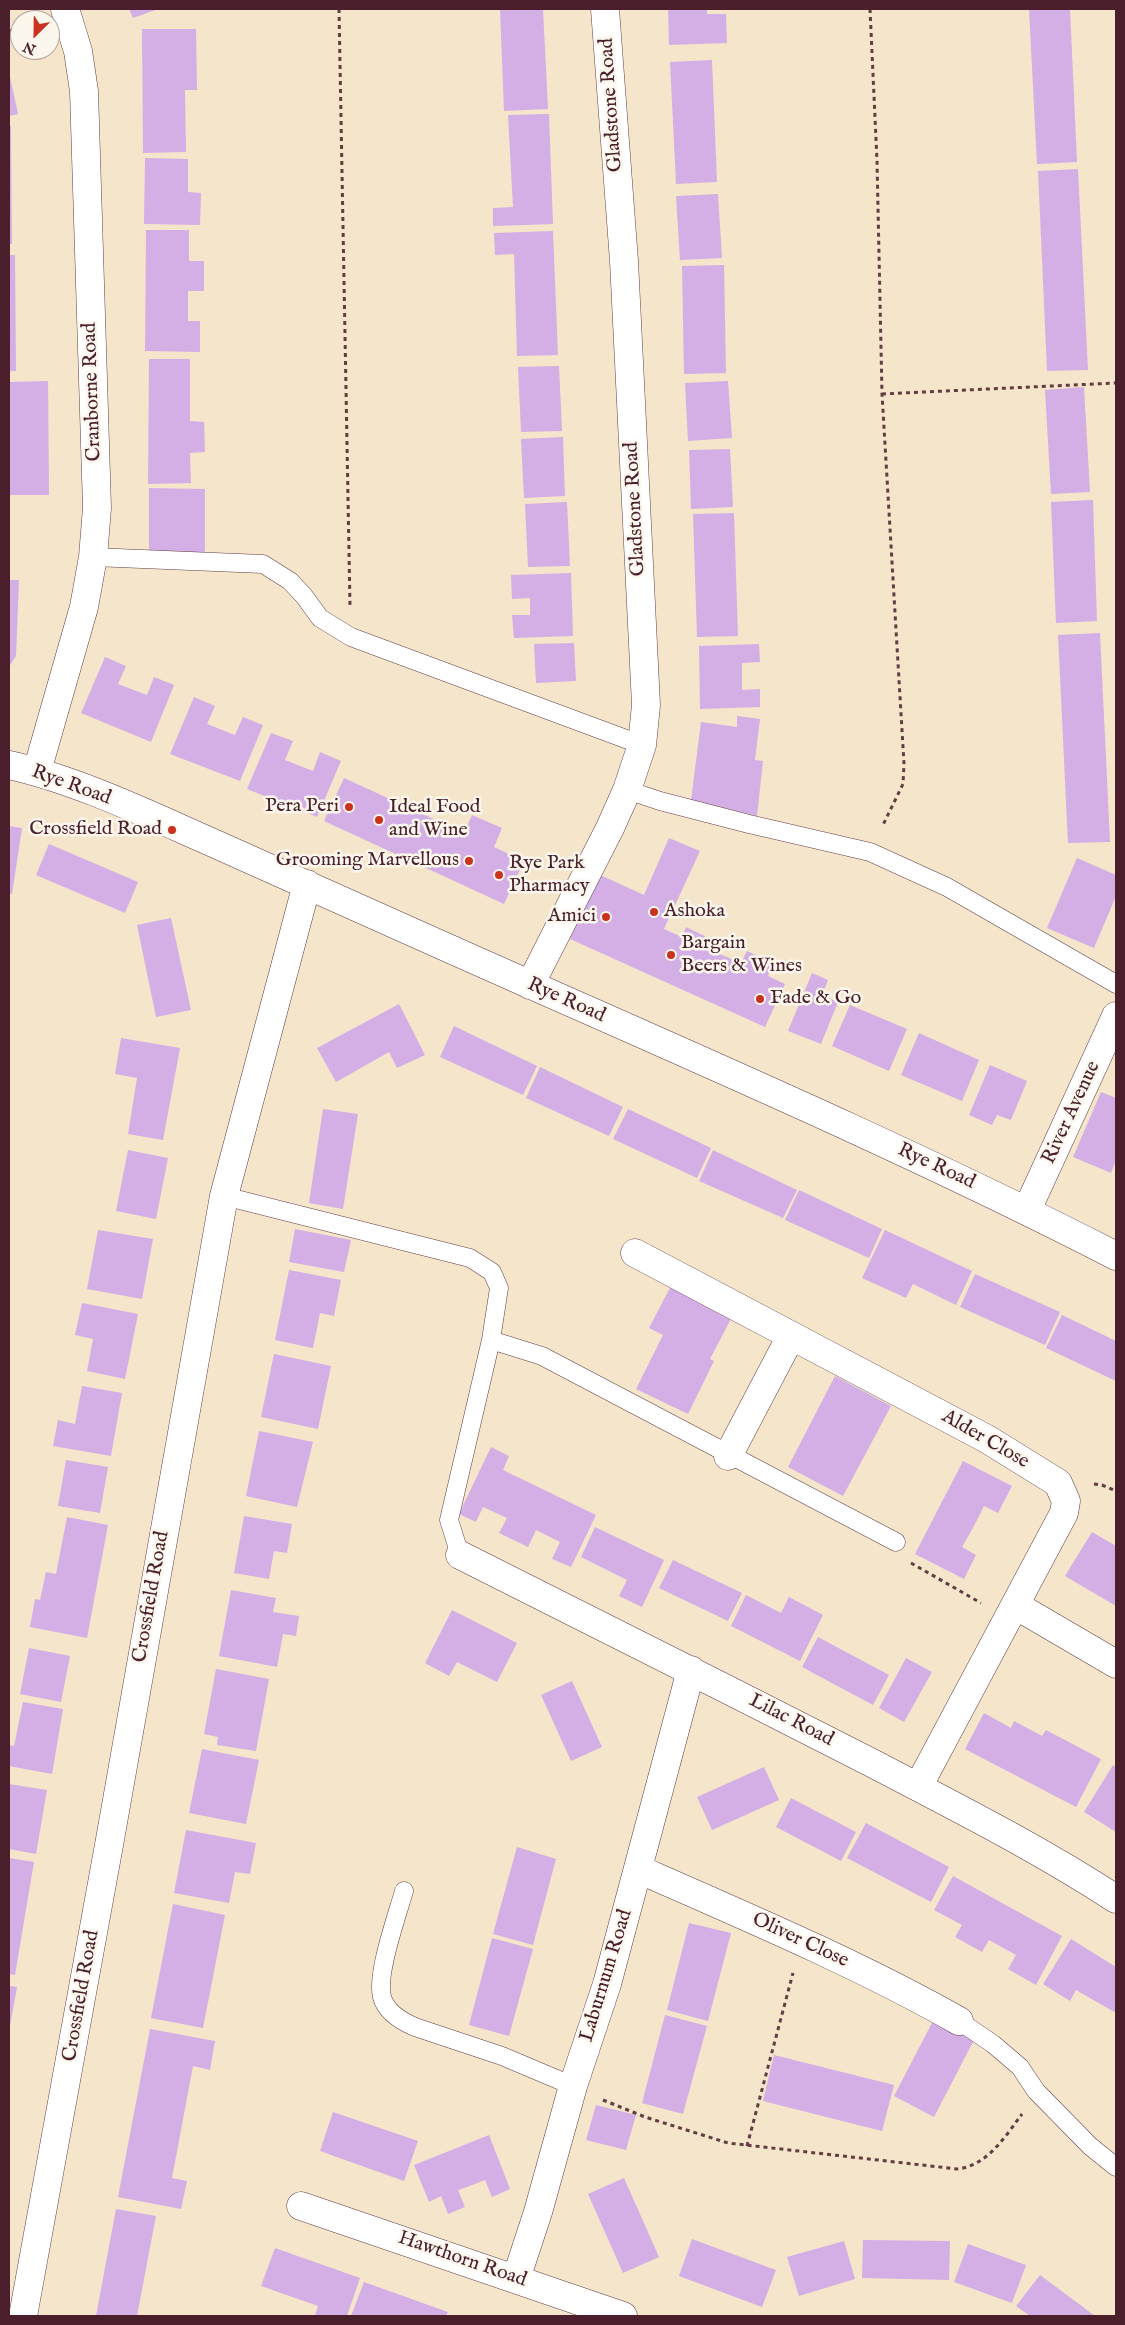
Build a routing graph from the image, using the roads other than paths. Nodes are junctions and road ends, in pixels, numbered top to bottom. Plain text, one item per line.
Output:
1 (65, 9) edge
2 (605, 9) edge
3 (94, 557) junction
4 (642, 744) junction
5 (9, 765) edge
6 (37, 771) junction
7 (627, 790) junction
8 (307, 884) junction
9 (1116, 984) edge
10 (530, 985) junction
11 (1116, 1016) edge
12 (224, 1196) junction
13 (1027, 1210) junction
14 (634, 1253) dead end
15 (1116, 1256) edge
16 (791, 1336) junction
17 (491, 1340) junction
18 (728, 1456) junction
19 (896, 1542) road end
20 (460, 1555) joint
21 (1012, 1612) junction
22 (1116, 1664) edge
23 (691, 1670) junction
24 (918, 1787) junction
25 (638, 1868) junction
26 (404, 1891) dead end
27 (1116, 1899) edge
28 (959, 2022) joint
29 (573, 2086) junction
30 (1116, 2167) edge
31 (301, 2206) dead end
32 (516, 2279) junction
33 (23, 2316) edge
34 (622, 2316) edge

1 - 3 street, Cranborne Road
2 - 4 street, Gladstone Road
3 - 4 lane
3 - 6 street, Cranborne Road
4 - 7 street, Gladstone Road
5 - 6 street, Rye Road
6 - 8 street, Rye Road
7 - 9 lane
7 - 10 street, Gladstone Road
8 - 10 street, Rye Road
8 - 12 street, Crossfield Road
10 - 13 street, Rye Road
11 - 13 street, River Avenue
12 - 17 lane
12 - 33 street, Crossfield Road
13 - 15 street, Rye Road
14 - 16 street, Alder Close
16 - 18 street
16 - 21 street, Alder Close
17 - 18 lane
17 - 20 lane
18 - 19 lane
20 - 23 street, Lilac Road
21 - 22 street
21 - 24 street, Alder Close
23 - 24 street, Lilac Road
23 - 25 street, Laburnum Road
24 - 27 street, Lilac Road
25 - 28 street, Oliver Close
25 - 29 street, Laburnum Road
26 - 29 lane
28 - 30 lane
29 - 32 street, Laburnum Road
31 - 32 street, Hawthorn Road
32 - 34 street, Hawthorn Road

